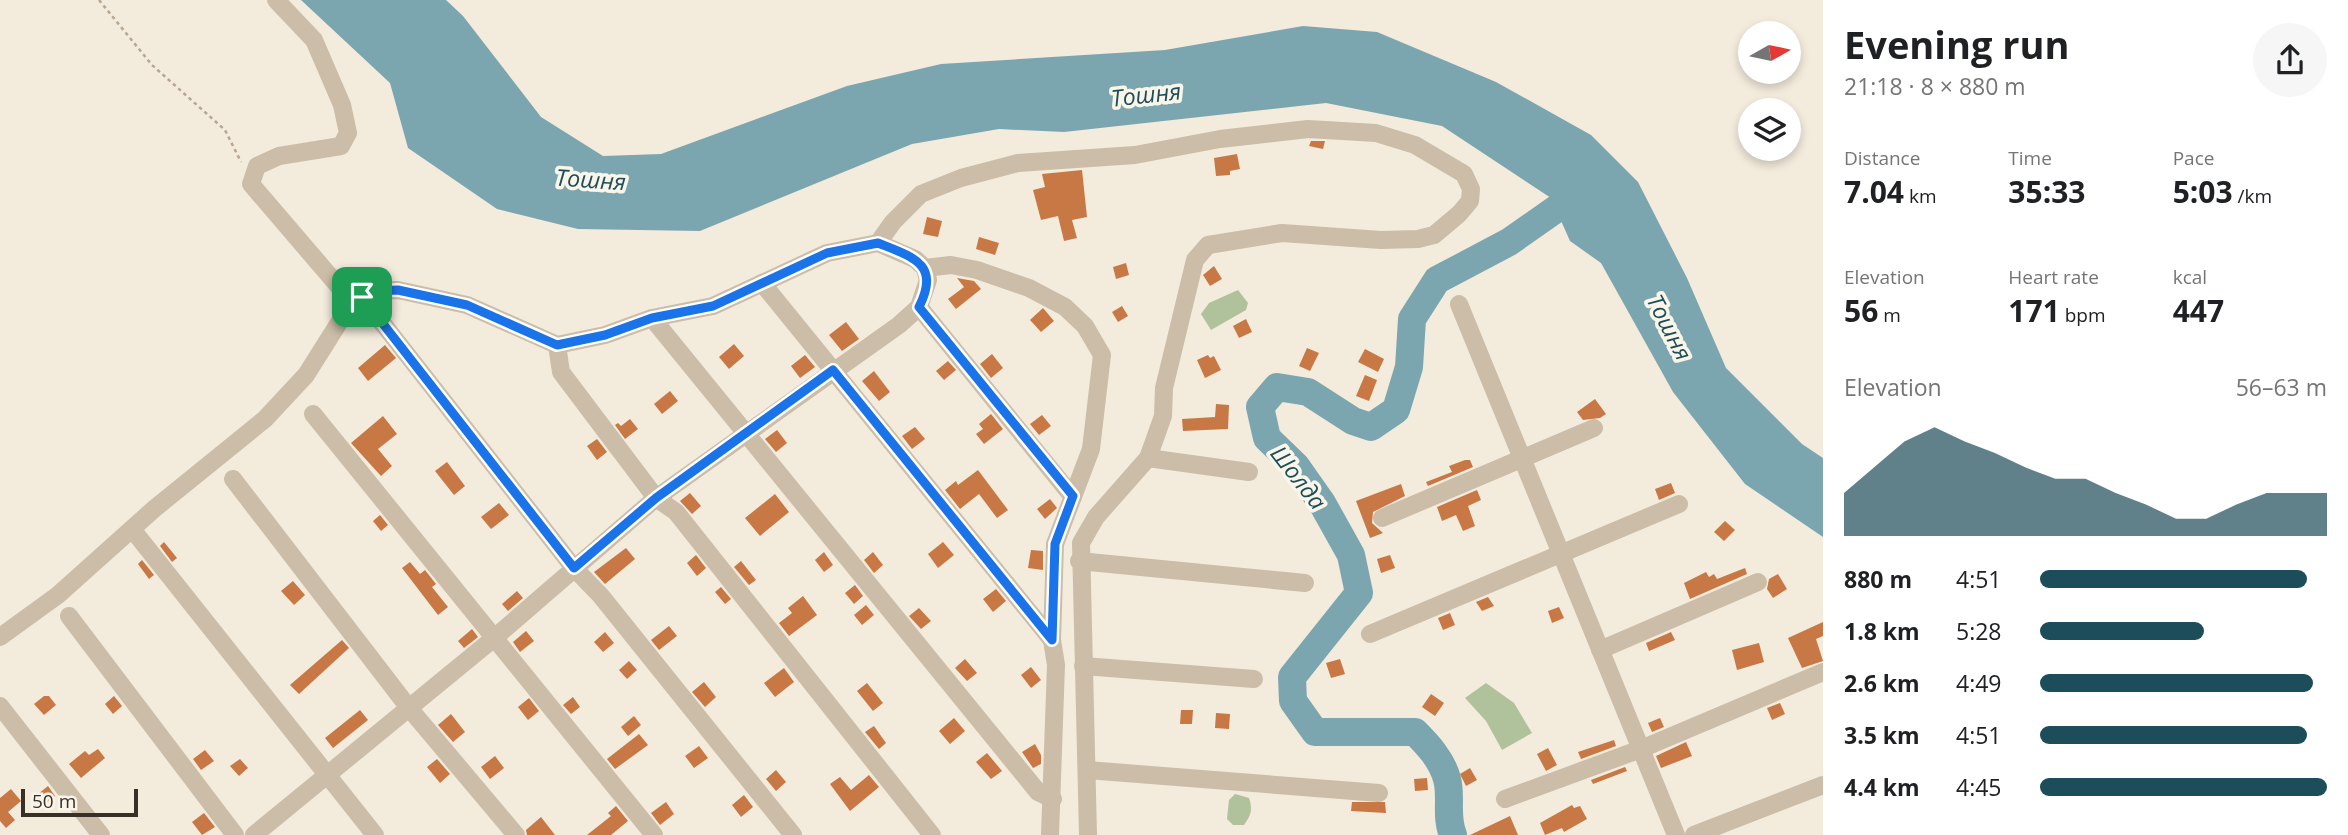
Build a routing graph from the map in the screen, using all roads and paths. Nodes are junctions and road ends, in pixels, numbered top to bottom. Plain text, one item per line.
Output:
1 (99, 0) edge
2 (276, 0) edge
3 (251, 184) junction
4 (878, 243) junction
5 (925, 268) junction
6 (762, 283) junction
7 (357, 300) junction
8 (1459, 304) dead end
9 (919, 307) junction
10 (652, 318) junction
11 (557, 345) junction
12 (833, 370) junction
13 (313, 414) dead end
14 (1594, 428) dead end
15 (745, 433) junction
16 (1148, 458) junction
17 (1522, 460) junction
18 (1250, 472) dead end
19 (233, 479) dead end
20 (1073, 496) junction
21 (656, 498) junction
22 (1679, 504) dead end
23 (1382, 518) dead end
24 (132, 529) junction
25 (1562, 556) junction
26 (1079, 561) junction
27 (574, 568) junction
28 (1758, 582) dead end
29 (1305, 583) dead end
30 (69, 616) dead end
31 (1370, 634) dead end
32 (0, 637) edge
33 (493, 639) junction
34 (1052, 640) junction
35 (1600, 650) junction
36 (1083, 666) junction
37 (1823, 672) edge
38 (1254, 679) dead end
39 (0, 706) edge
40 (409, 708) junction
41 (1641, 749) junction
42 (1087, 770) junction
43 (327, 775) junction
44 (1823, 785) edge
45 (1379, 793) dead end
46 (1053, 799) junction
47 (1505, 799) dead end
48 (102, 835) edge
49 (236, 835) edge
50 (254, 835) edge
51 (376, 835) edge
52 (516, 835) edge
53 (654, 835) edge
54 (793, 835) edge
55 (932, 835) edge
56 (1050, 835) edge
57 (1088, 835) edge
58 (1676, 835) edge
59 (1694, 835) edge

1 - 3 path
2 - 3 street
3 - 7 street
4 - 5 street
4 - 6 street
4 - 16 street
5 - 9 street
5 - 20 street
6 - 10 street
6 - 12 street
7 - 11 street
7 - 24 street
7 - 27 street
8 - 17 street
9 - 12 street
9 - 20 street
10 - 11 street
10 - 15 street
11 - 21 street
12 - 15 street
12 - 34 street
13 - 33 street
14 - 17 street
15 - 21 street
15 - 46 street
16 - 18 street
16 - 26 street
17 - 23 street
17 - 25 street
19 - 40 street
20 - 34 street
21 - 27 street
21 - 55 street
22 - 25 street
24 - 32 street
24 - 43 street
25 - 31 street
25 - 35 street
26 - 29 street
26 - 36 street
27 - 33 street
27 - 54 street
28 - 35 street
30 - 49 street
33 - 40 street
33 - 53 street
34 - 46 street
35 - 41 street
36 - 38 street
36 - 42 street
37 - 41 street
39 - 48 street
40 - 43 street
40 - 52 street
41 - 47 street
41 - 58 street
42 - 45 street
42 - 57 street
43 - 50 street
43 - 51 street
44 - 59 street
46 - 56 street

